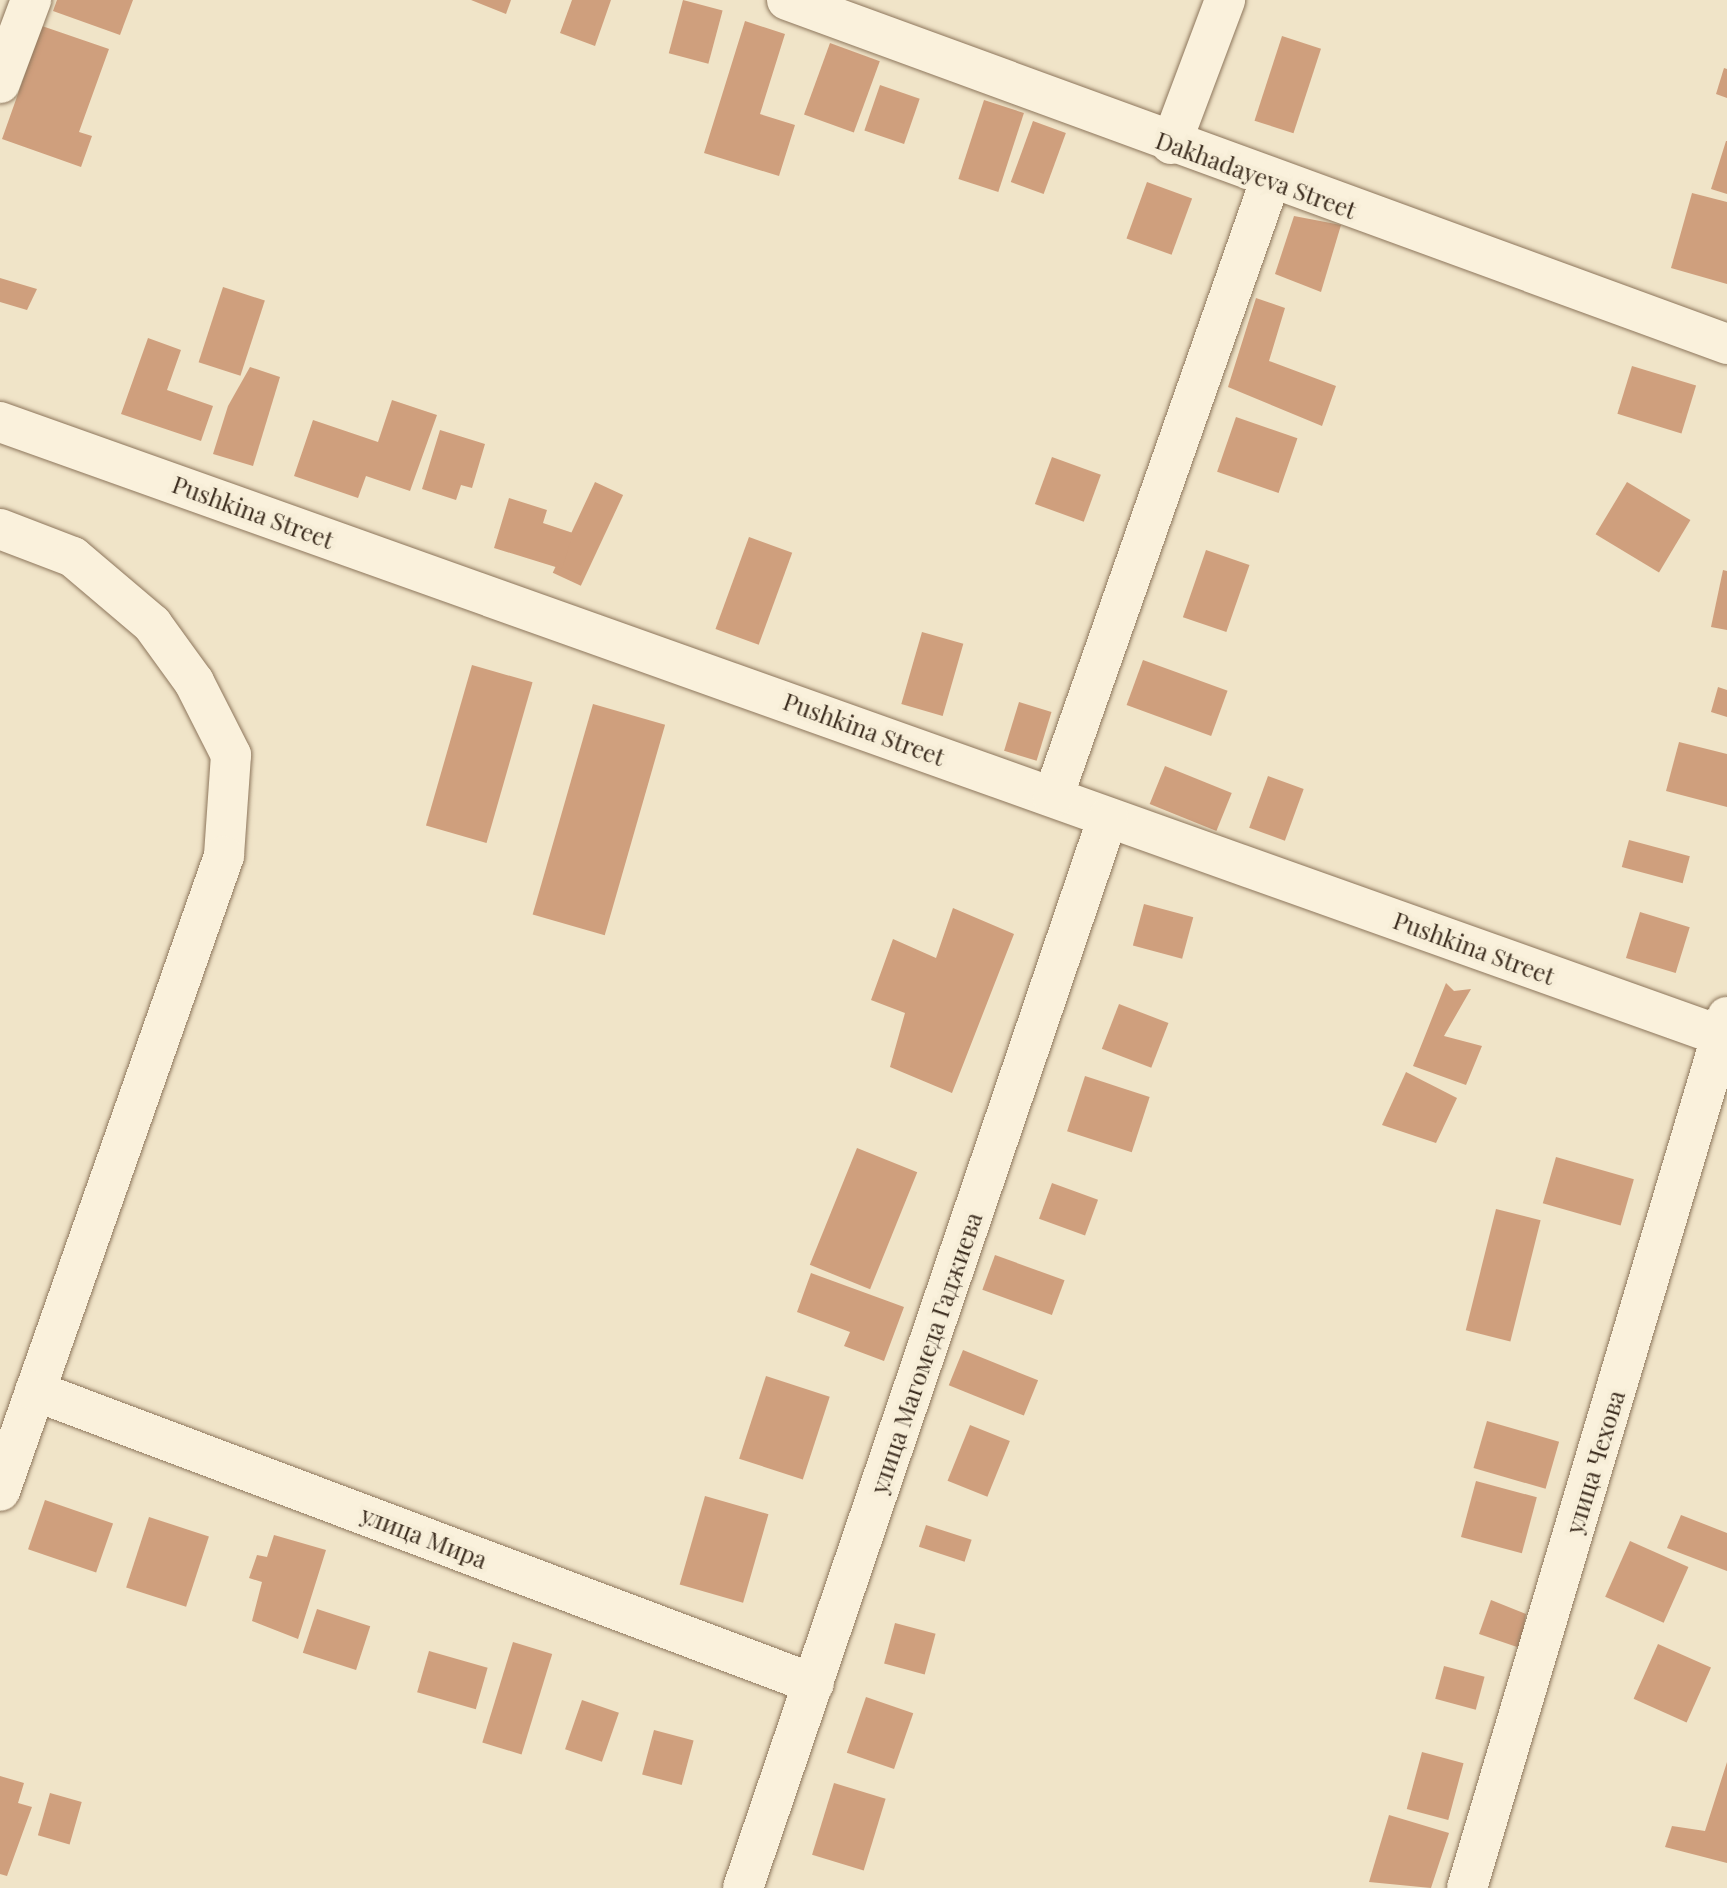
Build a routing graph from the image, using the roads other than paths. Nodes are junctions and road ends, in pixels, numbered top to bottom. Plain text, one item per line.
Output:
1 (31, 0) edge
2 (1225, 0) edge
3 (810, 4) edge
4 (0, 83) edge
5 (1171, 144) junction
6 (1270, 181) junction
7 (1727, 344) edge
8 (0, 422) edge
9 (0, 529) edge
10 (1053, 797) junction
11 (1108, 817) junction
12 (1725, 1031) edge
13 (35, 1391) junction
14 (0, 1491) edge
15 (814, 1684) junction
16 (743, 1888) edge
17 (1467, 1888) edge

1 - 4 street
2 - 5 street
3 - 5 street, Dakhadayeva Street
5 - 6 street, Dakhadayeva Street
6 - 7 street, Dakhadayeva Street
6 - 10 street
8 - 10 street, Pushkina Street
9 - 13 street
10 - 11 street, Pushkina Street
11 - 12 street, Pushkina Street
11 - 15 street, улица Магомеда Гаджиева
12 - 17 street, улица Чехова
13 - 14 street
13 - 15 street, улица Мира
15 - 16 street, улица Магомеда Гаджиева

